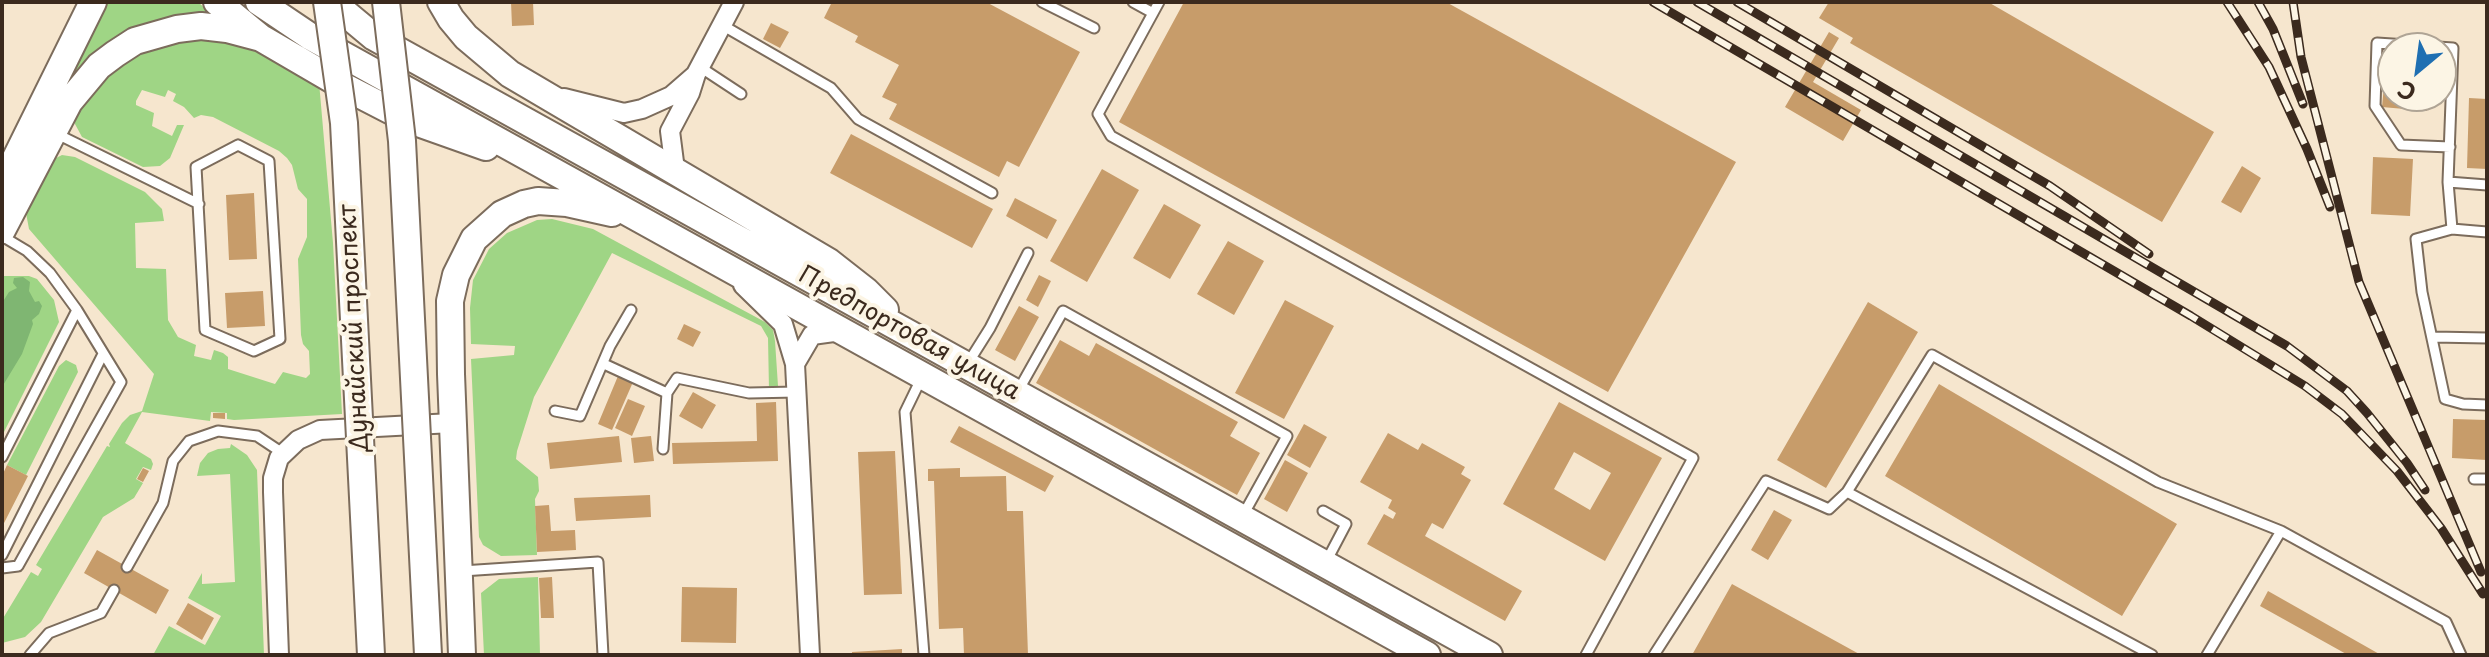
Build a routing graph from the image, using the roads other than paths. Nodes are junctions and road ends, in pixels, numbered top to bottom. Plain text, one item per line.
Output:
1 (217, 2) edge
2 (259, 2) edge
3 (386, 2) edge
4 (441, 2) edge
5 (734, 2) edge
6 (1042, 2) edge
7 (1133, 2) edge
8 (1159, 2) edge
9 (331, 3) edge
10 (90, 11) edge
11 (1153, 13) junction
12 (722, 25) junction
13 (1094, 28) dead end
14 (261, 38) junction
15 (698, 70) junction
16 (532, 87) junction
17 (741, 94) dead end
18 (54, 132) junction
19 (2450, 147) junction
20 (537, 162) junction
21 (675, 170) junction
22 (2448, 182) junction
23 (2487, 185) edge
24 (7, 193) edge
25 (992, 193) dead end
26 (199, 204) junction
27 (642, 220) junction
28 (2452, 229) junction
29 (2487, 232) edge
30 (2, 233) edge
31 (1028, 253) dead end
32 (717, 262) junction
33 (77, 310) junction
34 (631, 310) dead end
35 (841, 331) junction
36 (907, 333) junction
37 (2433, 337) junction
38 (2487, 338) edge
39 (103, 354) junction
40 (604, 364) junction
41 (795, 364) junction
42 (966, 366) junction
43 (923, 376) junction
44 (796, 392) junction
45 (667, 393) junction
46 (1016, 394) junction
47 (2487, 405) edge
48 (555, 411) dead end
49 (452, 423) junction
50 (663, 449) dead end
51 (284, 454) junction
52 (2, 457) edge
53 (2474, 479) dead end
54 (2487, 479) edge
55 (1847, 492) junction
56 (1323, 511) dead end
57 (1242, 519) junction
58 (2281, 531) junction
59 (2, 555) edge
60 (1324, 564) junction
61 (127, 567) dead end
62 (2, 568) edge
63 (459, 571) junction
64 (114, 590) dead end
65 (30, 655) edge
66 (279, 655) edge
67 (371, 655) edge
68 (428, 655) edge
69 (462, 655) edge
70 (603, 655) edge
71 (810, 655) edge
72 (924, 655) edge
73 (1427, 655) edge
74 (1489, 655) edge
75 (1586, 655) edge
76 (1654, 655) edge
77 (2152, 655) edge
78 (2207, 655) edge
79 (2461, 655) edge

1 - 14 main road
2 - 20 main road, Предпортовая улица
3 - 68 main road, bridge
4 - 16 main road
5 - 12 street
6 - 13 lane
7 - 11 lane
8 - 11 lane
9 - 36 main road, Предпортовая улица
9 - 67 main road, Дунайский проспект, bridge
10 - 24 main road
11 - 75 lane
12 - 15 street
12 - 25 lane
14 - 18 main road
14 - 20 main road
15 - 16 street
15 - 17 lane
15 - 21 street
16 - 21 main road
18 - 24 main road
18 - 26 lane
19 - 19 lane
19 - 22 lane
20 - 27 main road, Предпортовая улица
21 - 36 main road
22 - 23 lane
22 - 28 lane
24 - 30 main road
26 - 26 lane
27 - 32 main road, Предпортовая улица
27 - 49 main road
28 - 29 lane
28 - 37 lane
30 - 33 lane
31 - 42 lane
32 - 35 main road, Предпортовая улица
32 - 41 street
33 - 39 lane
33 - 52 lane
34 - 40 lane
35 - 41 street
35 - 43 main road, Предпортовая улица
36 - 42 main road, Предпортовая улица
37 - 38 lane
37 - 47 lane
39 - 59 lane
39 - 62 lane
40 - 45 lane
40 - 48 lane
41 - 44 street
42 - 46 main road, Предпортовая улица
43 - 72 lane
43 - 73 main road, Предпортовая улица
44 - 45 lane
44 - 71 street
45 - 50 lane
46 - 57 main road, Предпортовая улица
46 - 57 lane
49 - 51 street
49 - 63 main road
51 - 61 lane
51 - 66 street
53 - 54 lane
55 - 58 lane
55 - 76 lane
55 - 77 lane
56 - 60 lane
57 - 60 main road, Предпортовая улица
58 - 78 lane
58 - 79 lane
60 - 74 main road, Предпортовая улица
63 - 69 main road
63 - 70 lane
64 - 65 lane

